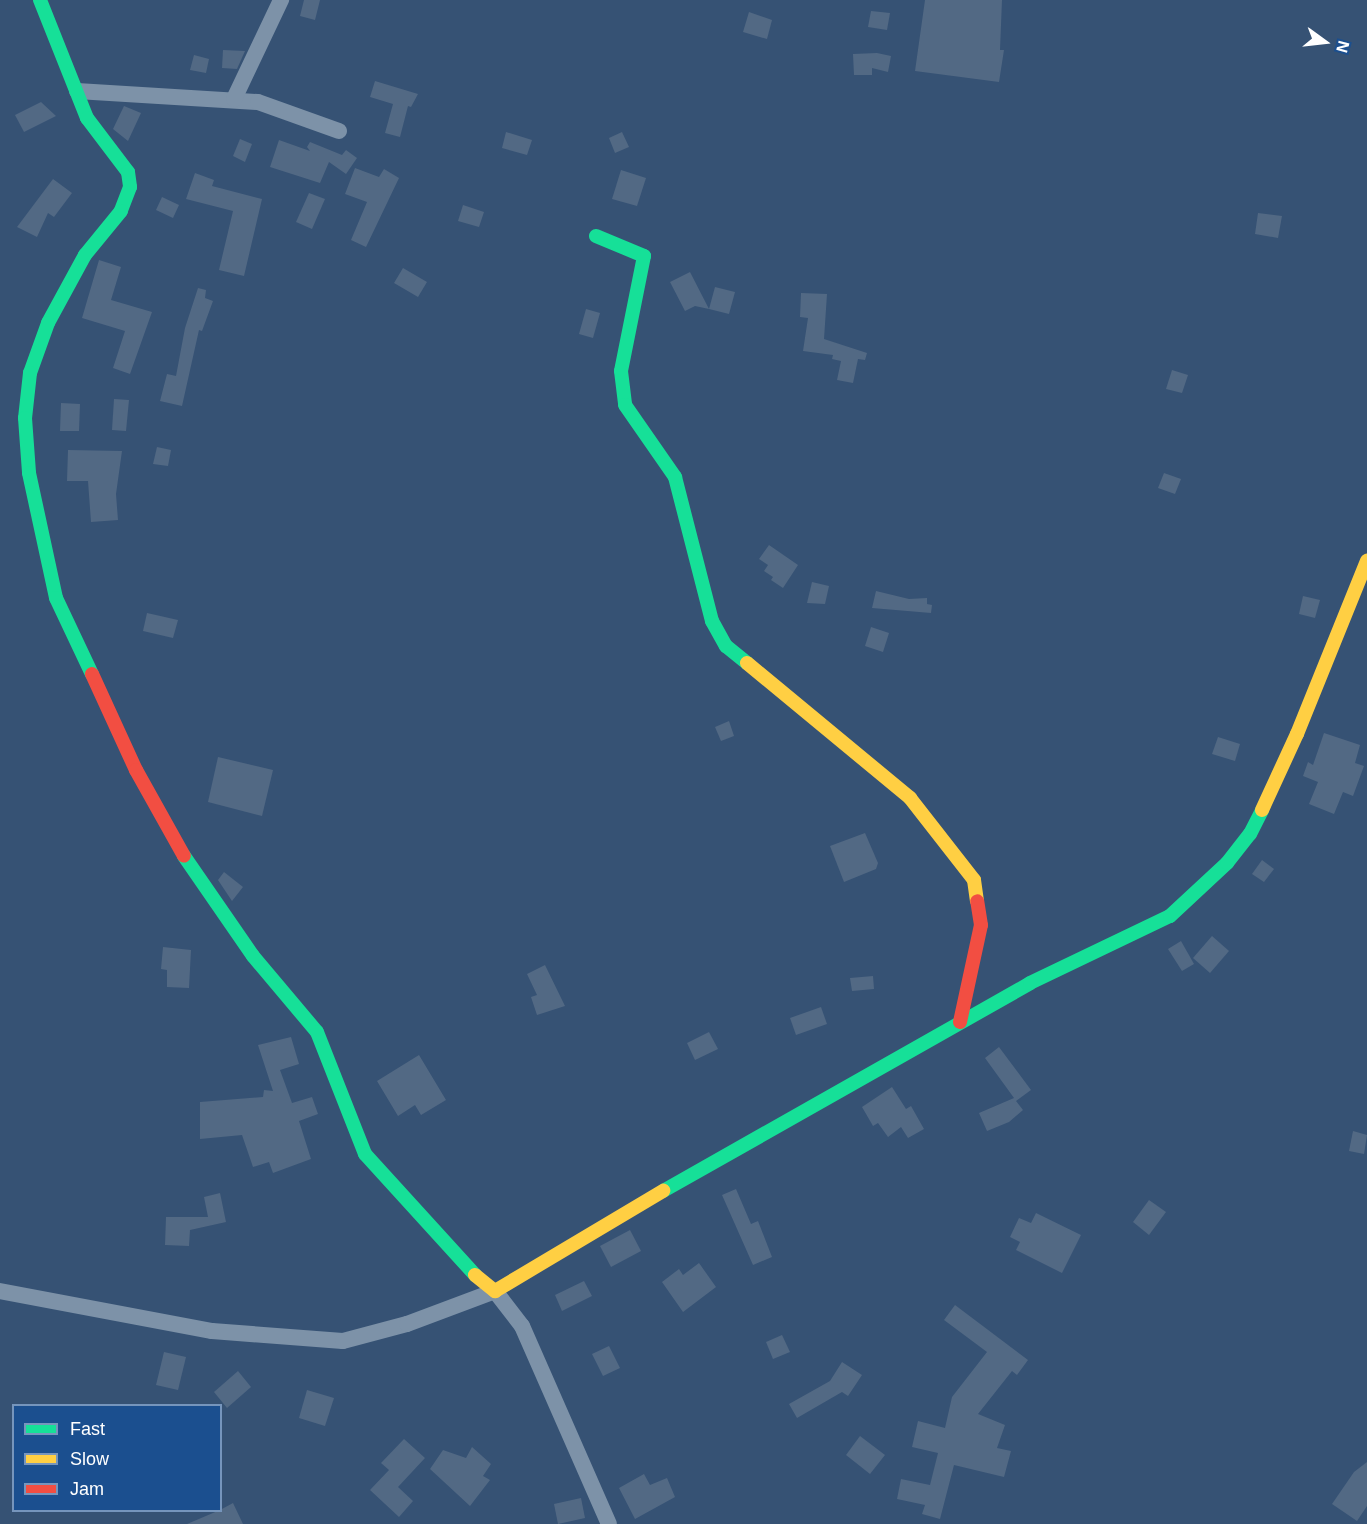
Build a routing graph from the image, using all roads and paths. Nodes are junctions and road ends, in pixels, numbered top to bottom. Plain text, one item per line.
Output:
1 (40, 0) edge
2 (281, 0) edge
3 (76, 91) junction
4 (234, 99) junction
5 (339, 131) dead end
6 (596, 236) dead end
7 (1367, 561) edge
8 (960, 1022) junction
9 (0, 1291) edge
10 (495, 1291) junction
11 (609, 1524) edge

1 - 3 street
2 - 4 street
3 - 4 street
3 - 10 street
4 - 5 street
6 - 8 street
7 - 8 street
8 - 10 street
9 - 10 street
10 - 11 street

